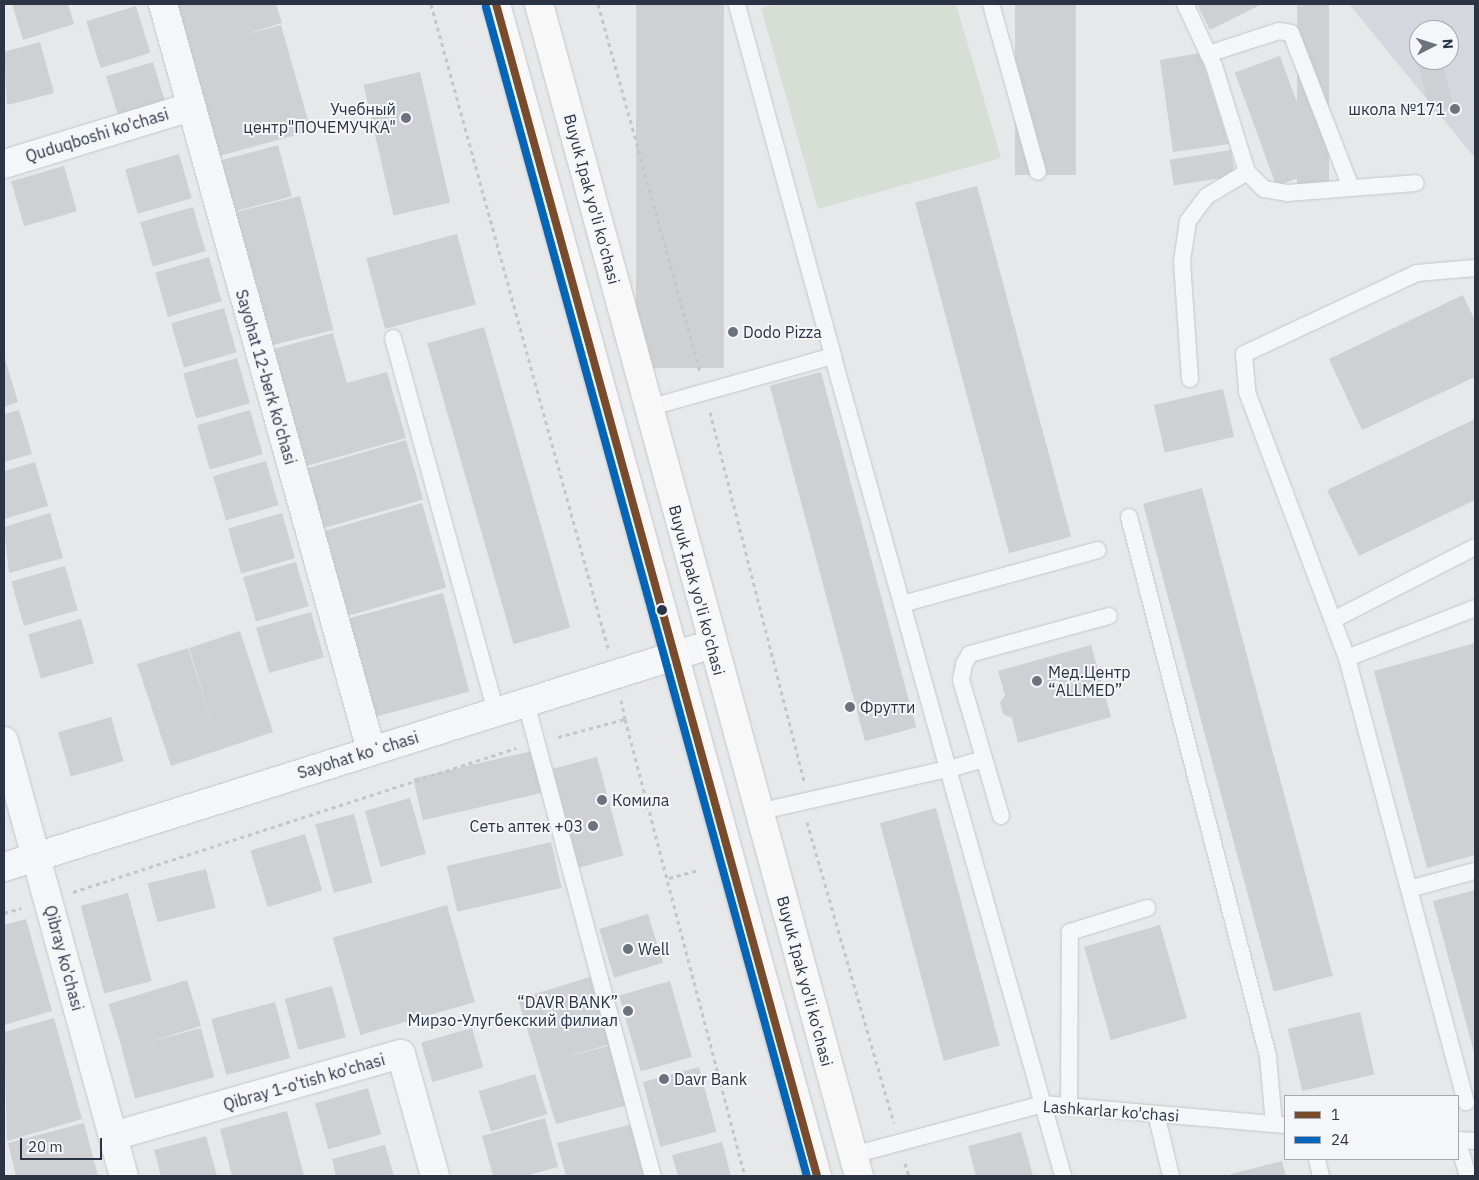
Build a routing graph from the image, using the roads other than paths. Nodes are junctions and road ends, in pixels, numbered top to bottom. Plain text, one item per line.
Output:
1 (163, 4) edge
2 (496, 4) edge
3 (539, 4) edge
4 (737, 4) edge
5 (992, 4) edge
6 (1185, 4) edge
7 (1208, 54) junction
8 (190, 107) junction
9 (4, 164) edge
10 (1038, 172) dead end
11 (1248, 172) junction
12 (1416, 183) dead end
13 (1351, 188) junction
14 (1475, 268) edge
15 (393, 338) dead end
16 (833, 356) junction
17 (1190, 379) dead end
18 (648, 408) junction
19 (1129, 518) dead end
20 (1475, 547) edge
21 (1098, 550) dead end
22 (902, 604) junction
23 (1475, 608) edge
24 (1109, 616) dead end
25 (1334, 619) junction
26 (712, 644) junction
27 (673, 656) junction
28 (1347, 658) junction
29 (526, 702) junction
30 (496, 711) junction
31 (4, 741) edge
32 (371, 750) junction
33 (984, 759) junction
34 (948, 769) junction
35 (758, 812) junction
36 (1001, 816) dead end
37 (36, 857) junction
38 (4, 867) edge
39 (1475, 871) edge
40 (1409, 889) junction
41 (1147, 908) dead end
42 (1466, 1102) dead end
43 (1044, 1104) junction
44 (1070, 1106) junction
45 (1156, 1114) junction
46 (1280, 1125) edge
47 (113, 1136) junction
48 (1459, 1141) edge
49 (1475, 1141) edge
50 (1459, 1144) edge
51 (1317, 1160) edge
52 (856, 1166) edge
53 (124, 1176) edge
54 (435, 1176) edge
55 (653, 1176) edge
56 (817, 1176) edge
57 (1063, 1176) edge
58 (1171, 1176) edge
59 (1321, 1176) edge
60 (1468, 1176) edge

1 - 8 street, Sayohat 12-berk ko'chasi
2 - 27 main road
3 - 18 main road, Buyuk Ipak yo'li ko'chasi
4 - 16 lane
5 - 10 lane
6 - 7 lane
7 - 11 lane
7 - 13 lane
8 - 9 street, Quduqboshi ko'chasi
8 - 32 street, Sayohat 12-berk ko'chasi
11 - 13 lane
11 - 17 lane
12 - 13 lane
14 - 25 lane
15 - 30 lane
16 - 18 lane
16 - 22 lane
18 - 26 main road, Buyuk Ipak yo'li ko'chasi
19 - 46 lane
20 - 25 lane
21 - 22 lane
22 - 34 lane
23 - 28 lane
24 - 33 lane
25 - 28 lane
26 - 27 street, Sayohat koʻchasi
26 - 35 main road, Buyuk Ipak yo'li ko'chasi
27 - 29 street, Sayohat koʻchasi
27 - 56 main road
28 - 40 lane
29 - 30 street, Sayohat koʻchasi
29 - 55 lane
30 - 32 street, Sayohat koʻchasi
31 - 37 street, Qibray ko'chasi
32 - 37 street, Sayohat koʻchasi
33 - 34 lane
33 - 36 lane
34 - 35 lane
34 - 43 lane
35 - 52 main road, Buyuk Ipak yo'li ko'chasi
37 - 38 street, Sayohat koʻchasi
37 - 47 street, Qibray ko'chasi
39 - 40 lane
40 - 42 lane
41 - 44 lane
43 - 44 lane, Lashkarlar ko'chasi
43 - 52 lane, Lashkarlar ko'chasi
43 - 57 lane
44 - 45 lane, Lashkarlar ko'chasi
45 - 46 lane, Lashkarlar ko'chasi
45 - 58 lane
47 - 53 street, Qibray ko'chasi
47 - 54 street, Qibray 1-o'tish ko'chasi
48 - 49 lane
50 - 60 lane
51 - 59 lane

